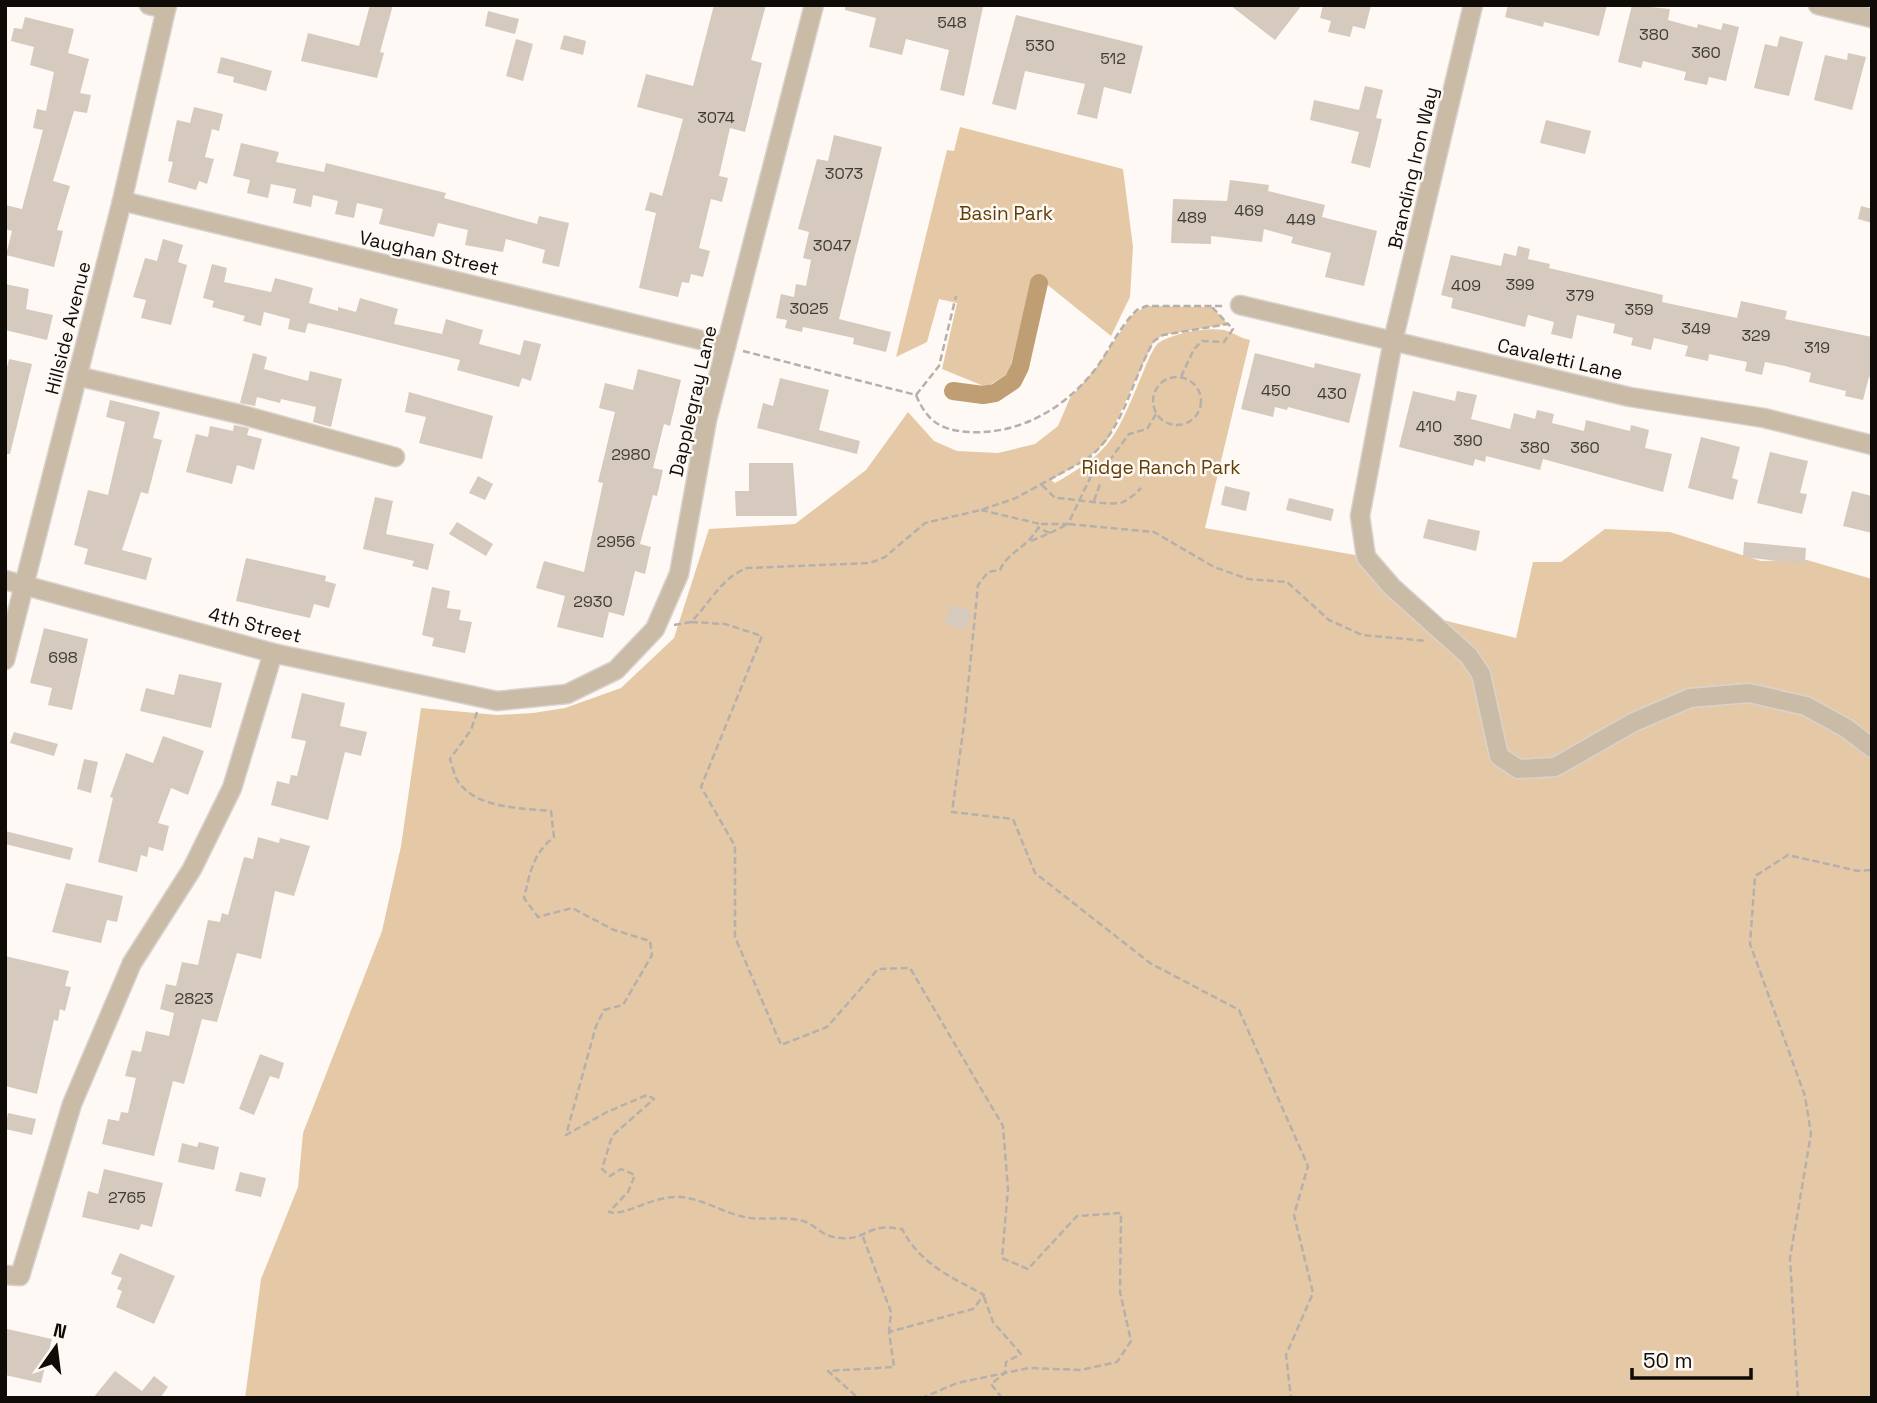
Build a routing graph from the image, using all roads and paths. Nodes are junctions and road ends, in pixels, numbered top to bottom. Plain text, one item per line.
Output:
1 (814, 5) edge
2 (1473, 5) edge
3 (1818, 5) edge
4 (160, 7) edge
5 (1872, 18) edge
6 (122, 201) junction
7 (956, 296) dead end
8 (1240, 305) joint
9 (1213, 307) junction
10 (1228, 324) junction
11 (1393, 341) junction
12 (726, 346) junction
13 (77, 376) junction
14 (1181, 377) junction
15 (916, 395) junction
16 (1156, 414) junction
17 (1872, 445) edge
18 (395, 457) dead end
19 (1100, 484) dead end
20 (1042, 485) junction
21 (1142, 488) dead end
22 (1082, 498) junction
23 (1094, 501) junction
24 (981, 510) junction
25 (1068, 524) junction
26 (1039, 526) junction
27 (1050, 533) junction
28 (1031, 541) junction
29 (5, 580) edge
30 (23, 584) junction
31 (691, 622) junction
32 (655, 629) junction
33 (1449, 637) junction
34 (273, 653) junction
35 (5, 660) edge
36 (489, 699) junction
37 (1872, 748) edge
38 (1872, 870) edge
39 (863, 1237) junction
40 (5, 1275) edge
41 (984, 1295) junction
42 (890, 1332) junction
43 (1005, 1373) junction
44 (858, 1398) edge
45 (922, 1398) edge
46 (1002, 1398) edge
47 (1291, 1398) edge
48 (1798, 1398) edge

1 - 12 street, Dapplegray Lane
2 - 11 street, Branding Iron Way
3 - 5 street
4 - 6 street, Hillside Avenue
6 - 12 street, Vaughan Street
6 - 13 street, Hillside Avenue
7 - 15 path
8 - 9 path
8 - 11 street, Cavaletti Lane
9 - 10 path
9 - 15 path
10 - 14 path
10 - 20 path
11 - 17 street, Cavaletti Lane
11 - 33 street, Branding Iron Way
12 - 15 path
12 - 32 street, Dapplegray Lane
13 - 18 street
13 - 30 street, Hillside Avenue
14 - 16 path
14 - 16 path
16 - 22 path
19 - 23 path
20 - 22 path
20 - 24 path
21 - 23 path
22 - 23 path
22 - 25 path
24 - 26 path
24 - 31 path
25 - 26 path
25 - 27 path
25 - 33 path
26 - 27 path
26 - 28 path
27 - 28 path
28 - 47 path
29 - 30 street, 4th Street
30 - 34 street, 4th Street
30 - 35 street, Hillside Avenue
31 - 32 path
31 - 43 path
32 - 36 street, Dapplegray Lane
33 - 37 street, Branding Iron Way
34 - 36 street, 4th Street
34 - 40 street
36 - 39 path
38 - 48 path
39 - 41 path
39 - 42 path
41 - 42 path
41 - 43 path
42 - 44 path
43 - 45 path
43 - 46 path

